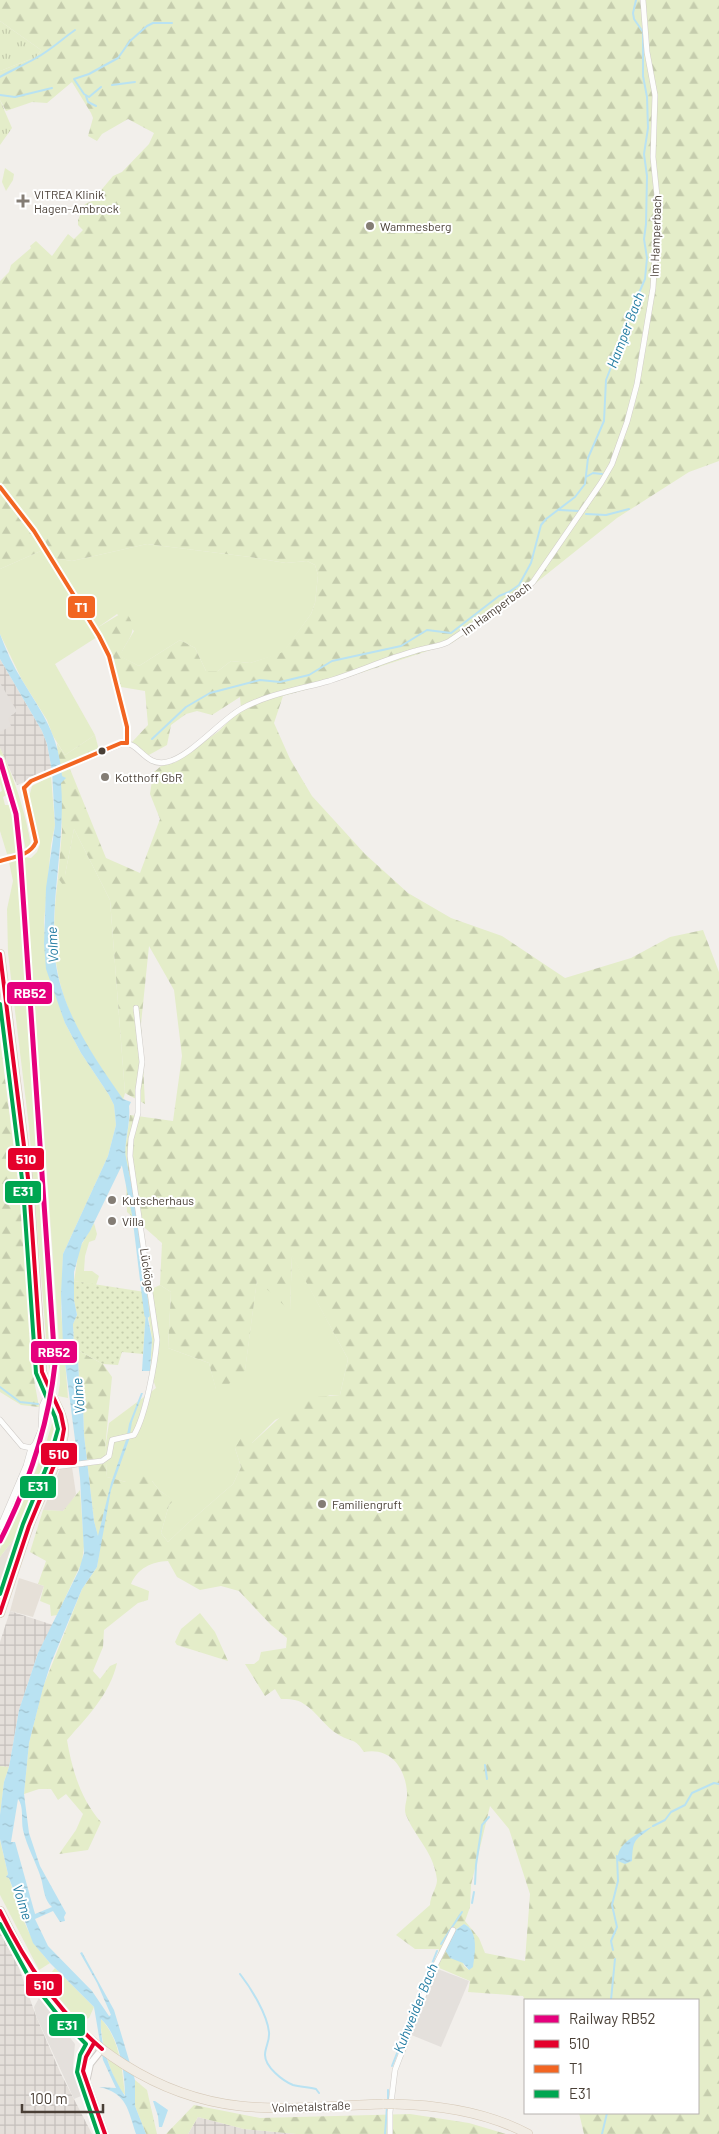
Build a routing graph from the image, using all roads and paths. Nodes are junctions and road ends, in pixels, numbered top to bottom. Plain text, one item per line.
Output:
1 (643, 0) edge
2 (0, 861) edge
3 (0, 954) edge
4 (136, 1008) dead end
5 (48, 1393) junction
6 (0, 1420) edge
7 (31, 1448) junction
8 (53, 1467) junction
9 (0, 1527) edge
10 (0, 1613) edge
11 (0, 1911) edge
12 (453, 1930) dead end
13 (94, 2043) junction
14 (102, 2050) junction
15 (88, 2082) junction
16 (105, 2134) edge
17 (390, 2134) edge
18 (528, 2134) edge

1 - 2 street, Im Hamperbach
3 - 5 main road
4 - 8 street, Lücköge
5 - 7 street
5 - 8 main road
6 - 7 street
7 - 9 street
8 - 10 main road
11 - 13 main road, Volmetalstraße
12 - 17 street
13 - 14 main road, Volmetalstraße
13 - 15 street
14 - 15 street
14 - 18 main road, Volmetalstraße, bridge
15 - 16 street

